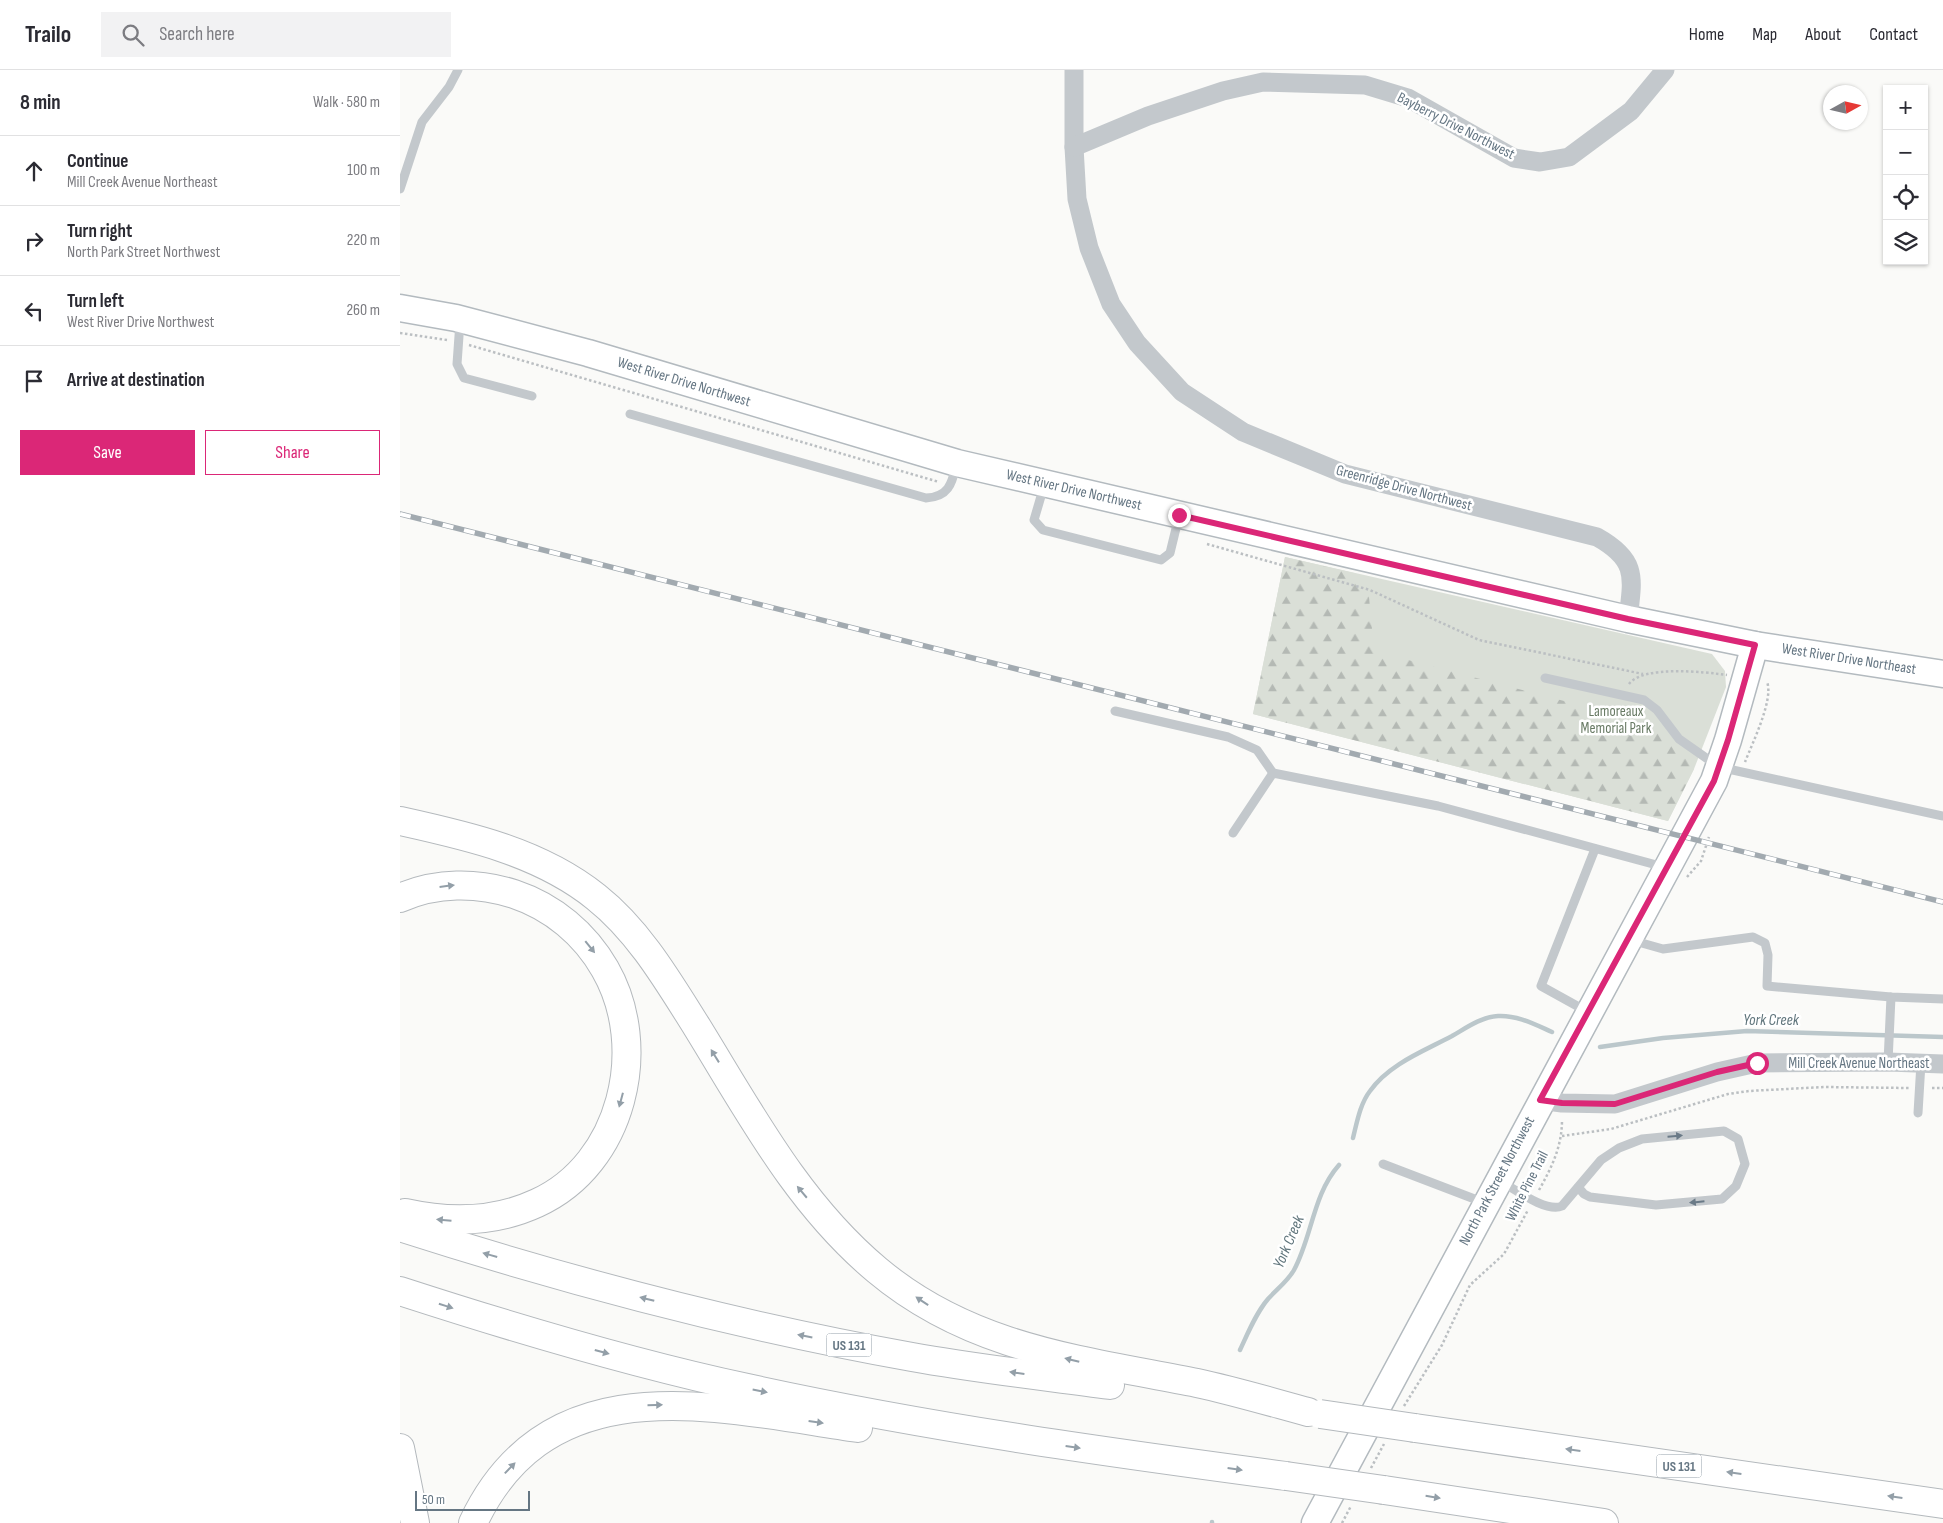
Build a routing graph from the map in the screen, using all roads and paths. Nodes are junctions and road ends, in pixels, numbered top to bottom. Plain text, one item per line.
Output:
1 (458, 70) edge
2 (1074, 70) edge
3 (1665, 70) edge
4 (1074, 147) junction
5 (400, 189) edge
6 (400, 308) edge
7 (460, 320) junction
8 (532, 396) dead end
9 (630, 414) dead end
10 (957, 463) junction
11 (1045, 484) junction
12 (1179, 515) junction
13 (1628, 619) junction
14 (1755, 645) junction
15 (1943, 674) edge
16 (1545, 678) dead end
17 (1115, 711) dead end
18 (1719, 767) junction
19 (1273, 773) junction
20 (1943, 816) edge
21 (400, 821) edge
22 (1233, 833) dead end
23 (1595, 849) junction
24 (1667, 868) junction
25 (400, 898) edge
26 (1628, 939) junction
27 (1891, 997) junction
28 (1943, 999) edge
29 (1588, 1012) junction
30 (1888, 1062) junction
31 (1921, 1063) junction
32 (1943, 1064) edge
33 (1919, 1088) junction
34 (1943, 1088) edge
35 (1540, 1100) junction
36 (1918, 1113) dead end
37 (1384, 1164) dead end
38 (1498, 1180) junction
39 (1578, 1187) junction
40 (1534, 1200) junction
41 (1485, 1203) junction
42 (400, 1212) edge
43 (400, 1227) edge
44 (400, 1291) edge
45 (1314, 1413) junction
46 (1408, 1420) junction
47 (1387, 1438) dead end
48 (1025, 1440) junction
49 (400, 1448) edge
50 (1377, 1481) junction
51 (1356, 1497) dead end
52 (1943, 1504) edge
53 (415, 1523) edge
54 (473, 1523) edge
55 (1315, 1523) edge
56 (1342, 1523) edge
57 (1604, 1523) edge

1 - 5 lane
2 - 4 street, Greenridge Drive Northwest
3 - 4 street, Bayberry Drive Northwest
4 - 13 street, Greenridge Drive Northwest
6 - 7 main road, West River Drive Northwest
7 - 8 lane
7 - 10 main road, West River Drive Northwest
9 - 10 lane
10 - 11 main road, West River Drive Northwest
11 - 12 main road, West River Drive Northwest
11 - 12 lane
12 - 13 main road, West River Drive Northwest
13 - 14 main road, West River Drive Northwest
14 - 15 main road, West River Drive Northeast
14 - 18 main road, North Park Street Northwest
16 - 18 lane
17 - 19 lane
18 - 20 lane
18 - 24 main road, North Park Street Northwest
19 - 22 lane
19 - 23 lane
45 -> 21 highway
23 - 24 lane
23 - 29 lane
24 - 26 main road, North Park Street Northwest
25 -> 42 highway
26 - 27 lane
26 - 29 main road, North Park Street Northwest
27 - 28 lane
27 - 30 lane
29 - 35 main road, North Park Street Northwest
30 - 31 street, Mill Creek Avenue Northeast
30 - 35 street, Mill Creek Avenue Northeast
31 - 32 street, Mill Creek Avenue Northeast
31 - 33 lane
33 - 34 path, White Pine Trail
33 - 36 lane
33 - 40 path, White Pine Trail
35 - 38 main road, North Park Street Northwest
37 - 41 lane
38 - 40 lane
38 - 41 main road, North Park Street Northwest
39 -> 39 lane
39 - 40 lane
40 - 46 path, White Pine Trail
41 - 55 main road, North Park Street Northwest
45 -> 43 highway, US 131
44 -> 48 highway
45 - 46 highway, US 131, bridge
52 -> 46 highway, US 131
47 - 50 path
48 -> 50 highway, bridge
54 -> 48 highway
49 - 53 highway
50 -> 57 highway
51 - 56 path

